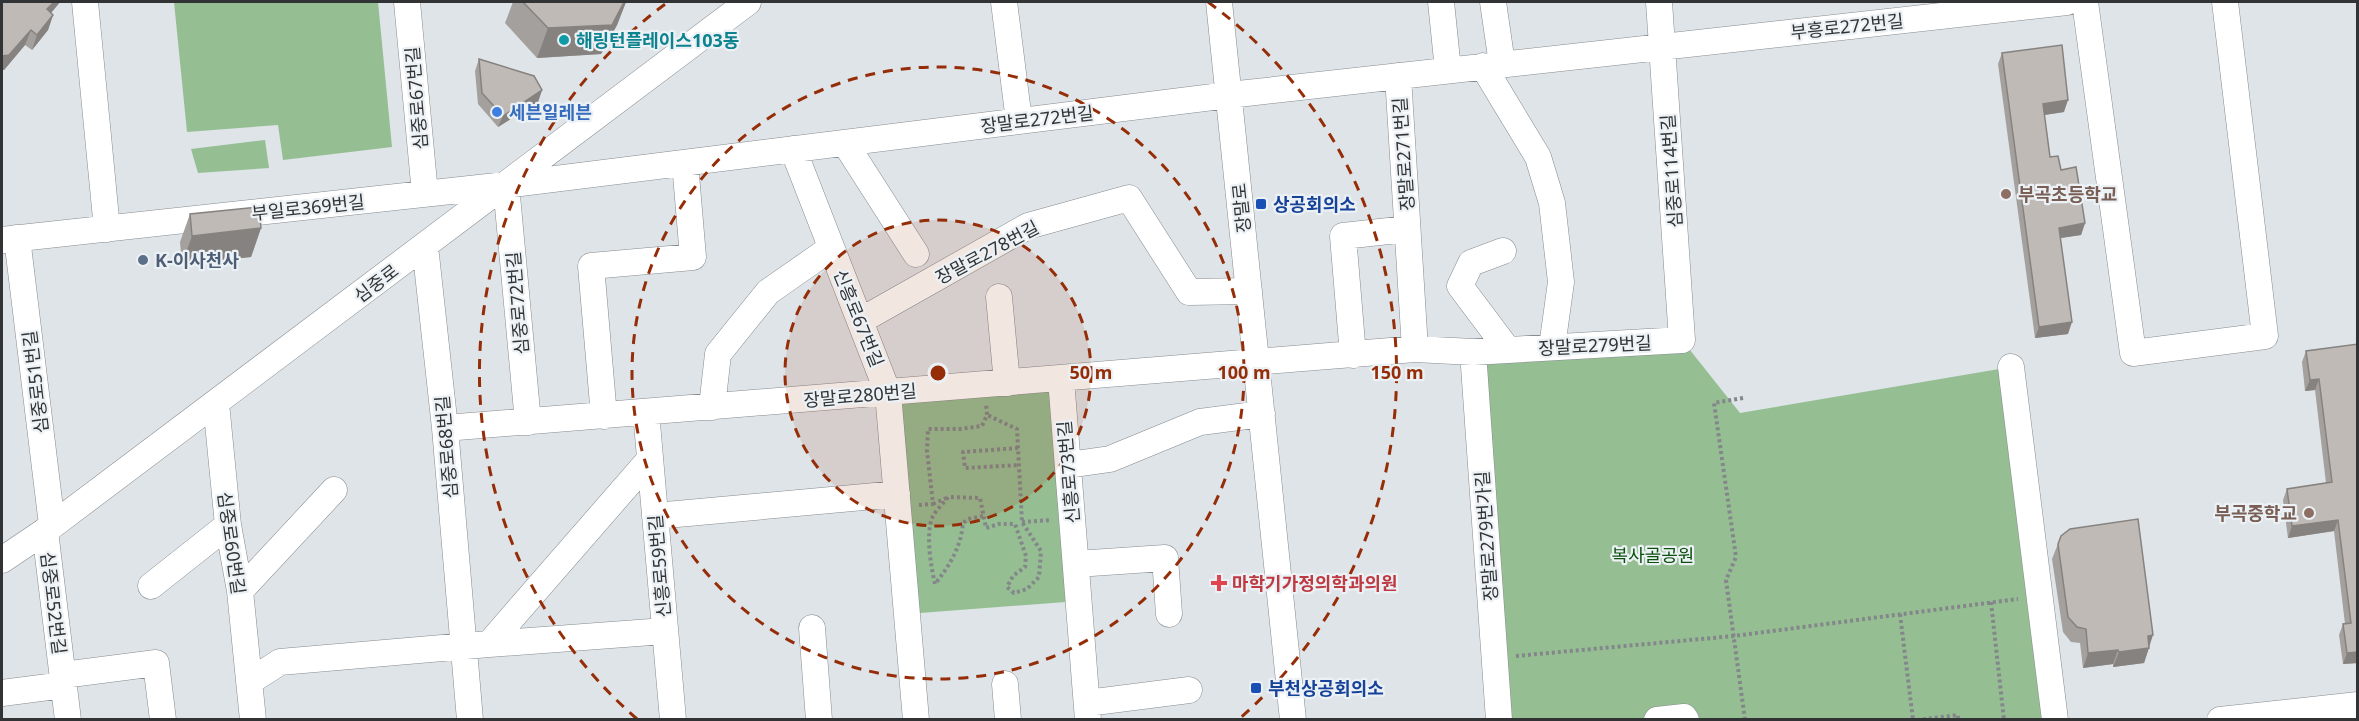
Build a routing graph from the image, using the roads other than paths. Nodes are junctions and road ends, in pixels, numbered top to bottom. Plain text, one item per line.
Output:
1 (85, 2) edge
2 (407, 2) edge
3 (748, 2) edge
4 (1004, 2) edge
5 (1219, 2) edge
6 (1441, 2) edge
7 (1493, 2) edge
8 (1659, 2) edge
9 (2067, 2) edge
10 (2085, 2) edge
11 (2225, 2) edge
12 (1964, 7) edge
13 (1662, 46) junction
14 (1492, 65) junction
15 (1448, 70) junction
16 (1398, 76) junction
17 (1229, 95) junction
18 (1019, 121) junction
19 (845, 143) junction
20 (793, 149) junction
21 (685, 163) junction
22 (506, 185) junction
23 (425, 194) junction
24 (107, 229) junction
25 (1407, 229) junction
26 (9, 239) edge
27 (425, 246) junction
28 (831, 248) junction
29 (1503, 251) dead end
30 (916, 254) dead end
31 (1249, 291) junction
32 (999, 297) dead end
33 (860, 321) junction
34 (1682, 340) joint
35 (1552, 347) junction
36 (1415, 349) junction
37 (1508, 350) junction
38 (1473, 352) junction
39 (1353, 355) junction
40 (1257, 363) junction
41 (2011, 367) dead end
42 (1061, 379) junction
43 (996, 384) junction
44 (888, 393) junction
45 (216, 403) junction
46 (712, 407) junction
47 (646, 412) junction
48 (1262, 414) junction
49 (604, 416) junction
50 (528, 422) junction
51 (445, 428) junction
52 (650, 459) junction
53 (1068, 465) junction
54 (334, 490) dead end
55 (897, 500) junction
56 (655, 516) junction
57 (228, 525) junction
58 (48, 528) junction
59 (2, 560) edge
60 (1076, 564) junction
61 (151, 586) dead end
62 (240, 591) junction
63 (1170, 614) dead end
64 (812, 628) dead end
65 (665, 631) junction
66 (489, 644) junction
67 (464, 647) junction
68 (64, 680) junction
69 (249, 682) junction
70 (1005, 684) dead end
71 (1189, 690) dead end
72 (2, 693) edge
73 (2358, 705) edge
74 (1088, 711) edge
75 (2312, 715) edge
76 (668, 719) edge
77 (68, 720) edge
78 (163, 720) edge
79 (253, 720) edge
80 (470, 720) edge
81 (819, 720) edge
82 (916, 720) edge
83 (1008, 720) edge
84 (1293, 720) edge
85 (1499, 720) edge
86 (1657, 720) edge
87 (1686, 720) edge
88 (2055, 720) edge
89 (2220, 720) edge

1 - 24 street
2 - 23 street, 심중로67번길
3 - 22 street, 심중로
4 - 18 street
5 - 17 street, 장말로
6 - 15 street
7 - 14 street
8 - 13 street, 심중로114번길
9 - 12 street, 부흥로272번길
10 - 11 street
12 - 13 street, 부흥로272번길
13 - 14 street, 장말로271번길
13 - 34 street, 심중로114번길
14 - 15 street, 장말로271번길
14 - 35 street
15 - 16 street, 장말로271번길
16 - 17 street, 장말로271번길
16 - 25 street, 장말로271번길
17 - 18 street, 장말로272번길
17 - 31 street, 장말로
18 - 19 street, 장말로272번길
19 - 20 street, 장말로272번길
19 - 30 street
20 - 21 street, 장말로272번길
20 - 28 street, 신흥로67번길
21 - 22 street, 장말로272번길
21 - 49 street
22 - 23 street, 부일로369번길
22 - 27 street, 심중로
22 - 50 street, 심중로72번길
23 - 24 street, 부일로369번길
24 - 26 street, 부일로369번길
25 - 36 street
25 - 39 street, 장말로271번길
26 - 58 street, 심중로51번길
27 - 45 street, 심중로
27 - 51 street, 심중로68번길
28 - 33 street, 신흥로67번길
28 - 46 street
29 - 37 street
31 - 33 street, 장말로278번길
31 - 40 street, 장말로
32 - 43 street
33 - 44 street, 신흥로67번길
34 - 35 street, 장말로279번길
35 - 37 street, 장말로279번길
36 - 38 street, 장말로279번길
36 - 39 street, 장말로279번길
37 - 38 street, 장말로279번길
38 - 85 street, 장말로279번가길
39 - 40 street, 장말로279번길
40 - 42 street, 장말로280번길
40 - 48 street, 장말로
41 - 88 street
42 - 43 street, 장말로280번길
42 - 53 street, 신흥로73번길
43 - 44 street, 장말로280번길
44 - 46 street, 장말로280번길
44 - 55 street, 신흥로67번길
45 - 57 street, 심중로60번길
45 - 58 street, 심중로
46 - 47 street, 장말로280번길
47 - 49 street, 장말로280번길
47 - 52 street, 신흥로59번길
48 - 53 street
48 - 84 street, 장말로
49 - 50 street, 장말로280번길
50 - 51 street, 장말로280번길
51 - 67 street, 심중로68번길
52 - 56 street, 신흥로59번길
52 - 66 street
53 - 60 street, 신흥로73번길
54 - 62 street
55 - 56 street
55 - 82 street, 신흥로67번길
56 - 65 street, 신흥로59번길
57 - 61 street
57 - 62 street, 심중로60번길
58 - 59 street, 심중로
58 - 68 street, 심중로52번길
60 - 63 street
60 - 74 street, 신흥로73번길
62 - 69 street, 심중로60번길
64 - 81 street
65 - 66 street
65 - 76 street, 신흥로59번길
66 - 67 street
67 - 69 street
67 - 80 street, 심중로68번길
68 - 72 street
68 - 77 street, 심중로52번길
68 - 78 street, 심중로52번길
69 - 79 street, 심중로60번길
70 - 83 street
71 - 74 street, 신흥로73번길
73 - 75 street
75 - 89 street
86 - 87 street

